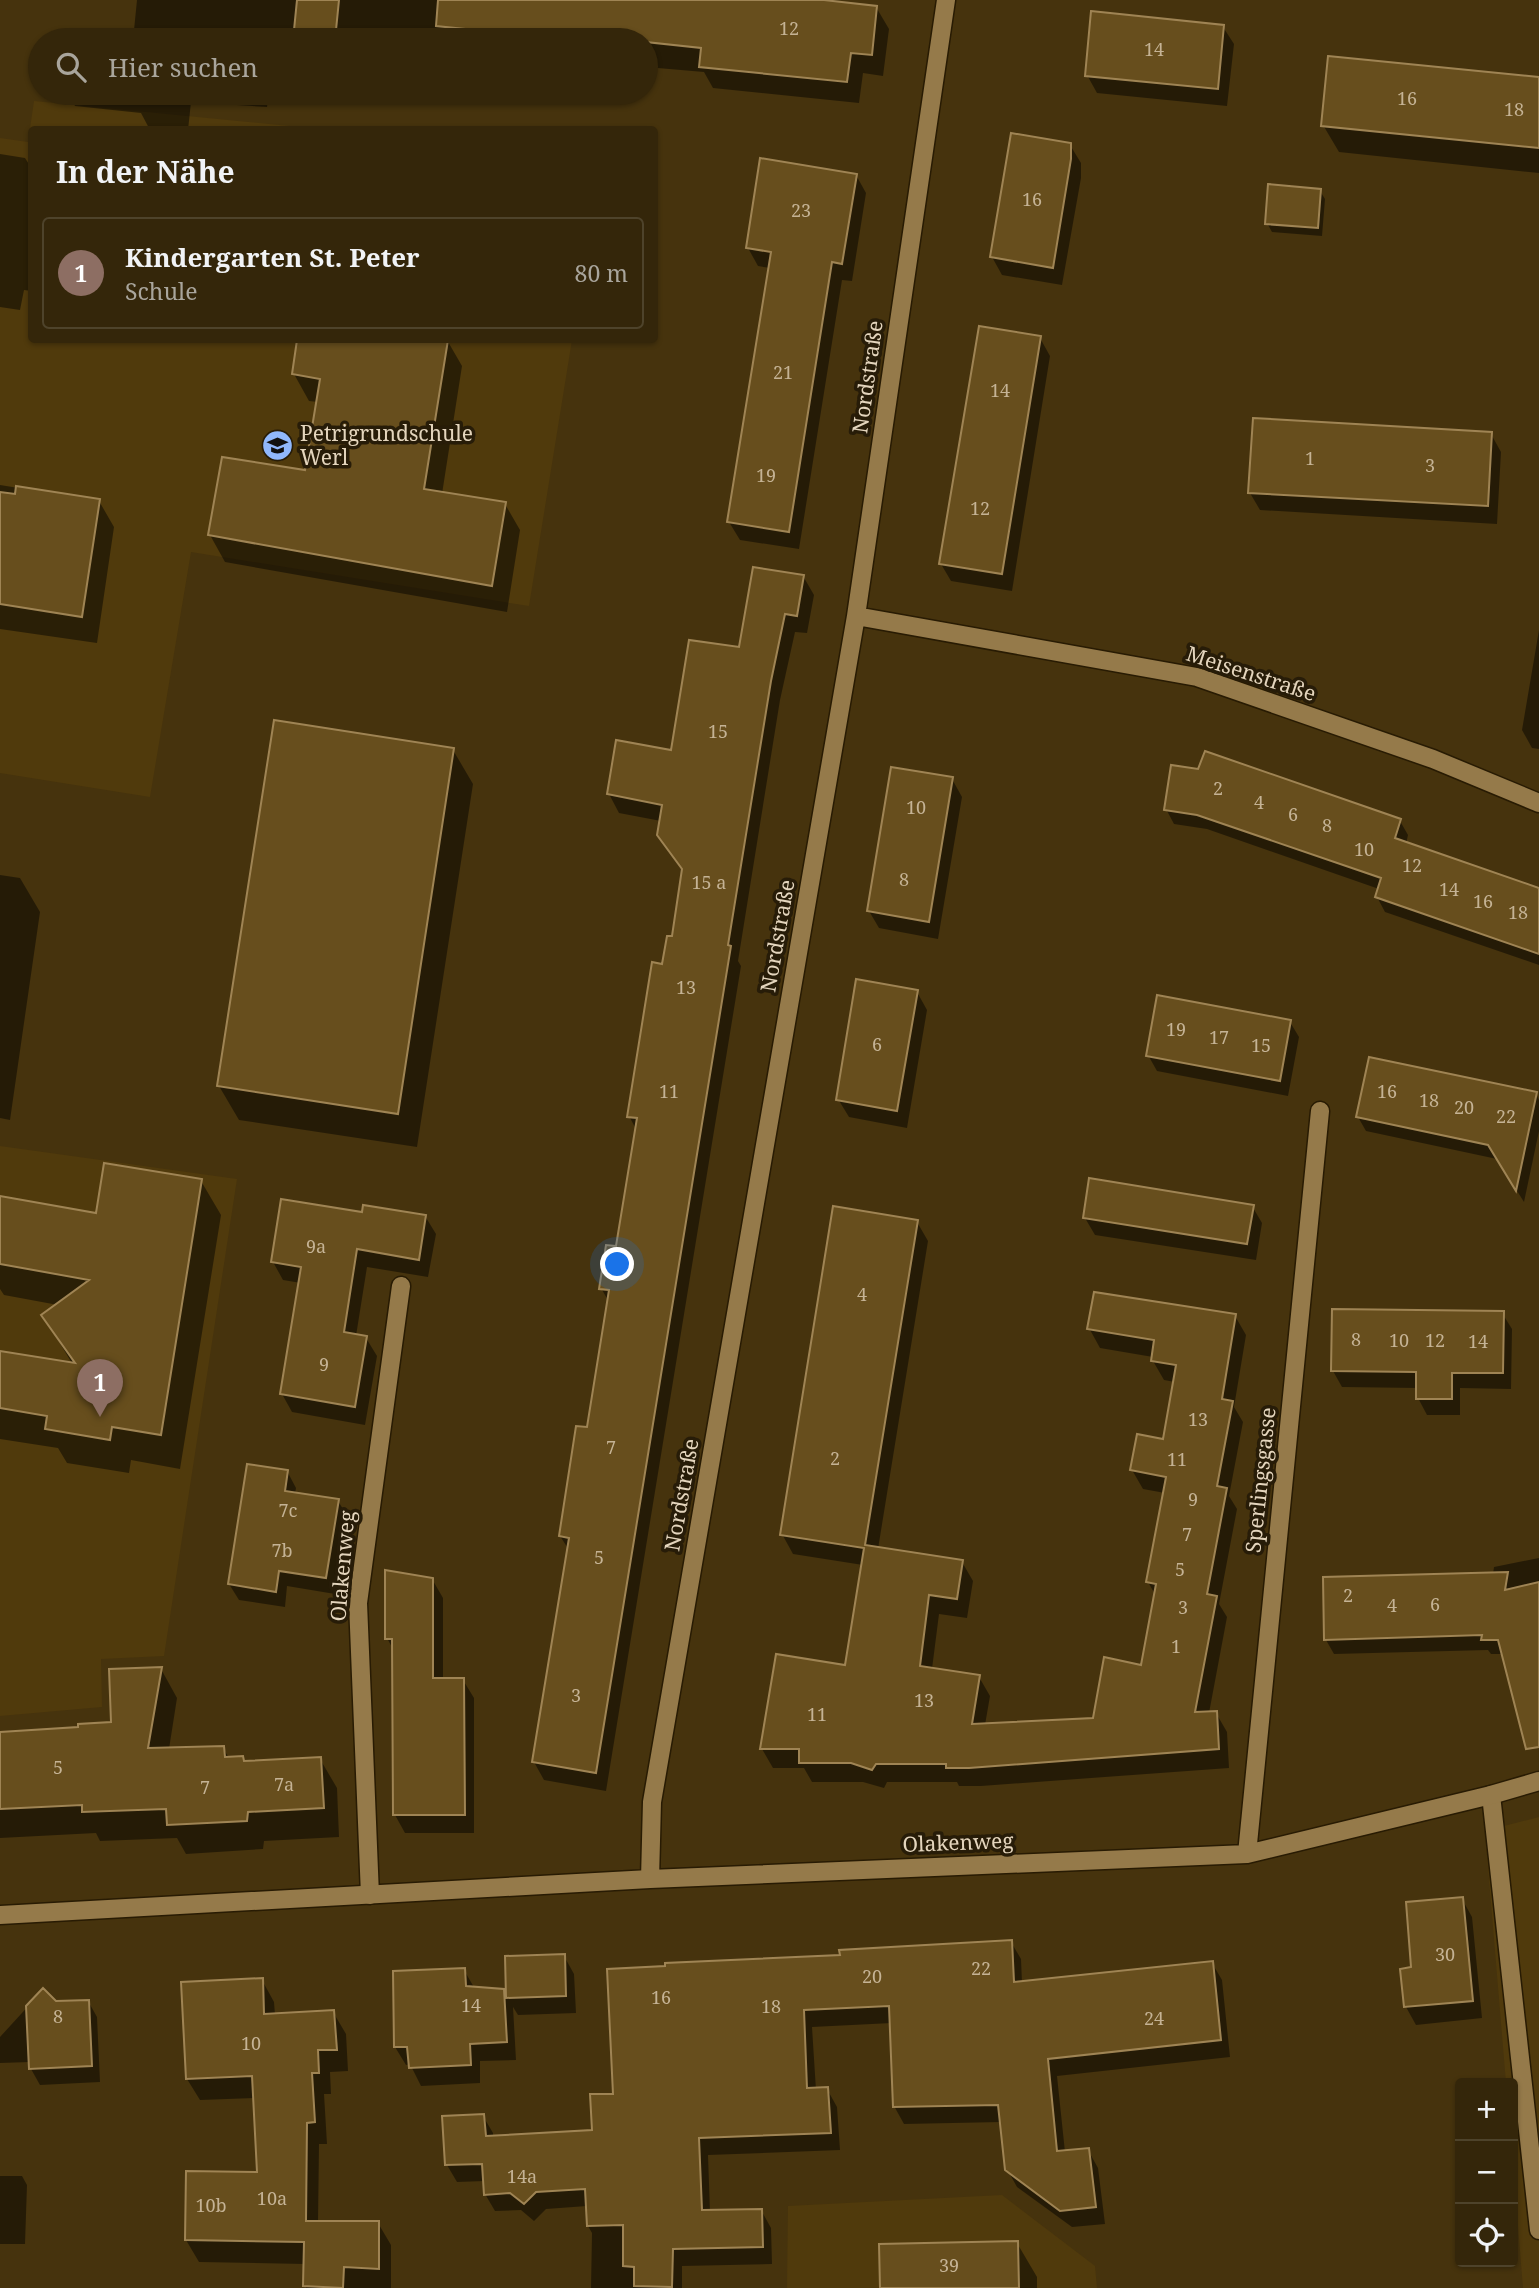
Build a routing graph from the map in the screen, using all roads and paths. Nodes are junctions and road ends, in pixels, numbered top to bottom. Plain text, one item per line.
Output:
1 (946, 0) edge
2 (856, 616) junction
3 (1539, 803) edge
4 (1320, 1111) dead end
5 (401, 1286) dead end
6 (1539, 1782) edge
7 (1492, 1795) junction
8 (1247, 1854) junction
9 (650, 1878) junction
10 (370, 1895) junction
11 (0, 1915) edge
12 (1539, 2230) edge

1 - 2 street, Nordstraße
2 - 3 street, Meisenstraße
2 - 9 street, Nordstraße
4 - 8 street, Sperlingsgasse
5 - 10 street, Olakenweg
6 - 7 street, Olakenweg
7 - 8 street, Olakenweg
7 - 12 street
8 - 9 street, Olakenweg
9 - 10 street, Olakenweg
10 - 11 street, Olakenweg

